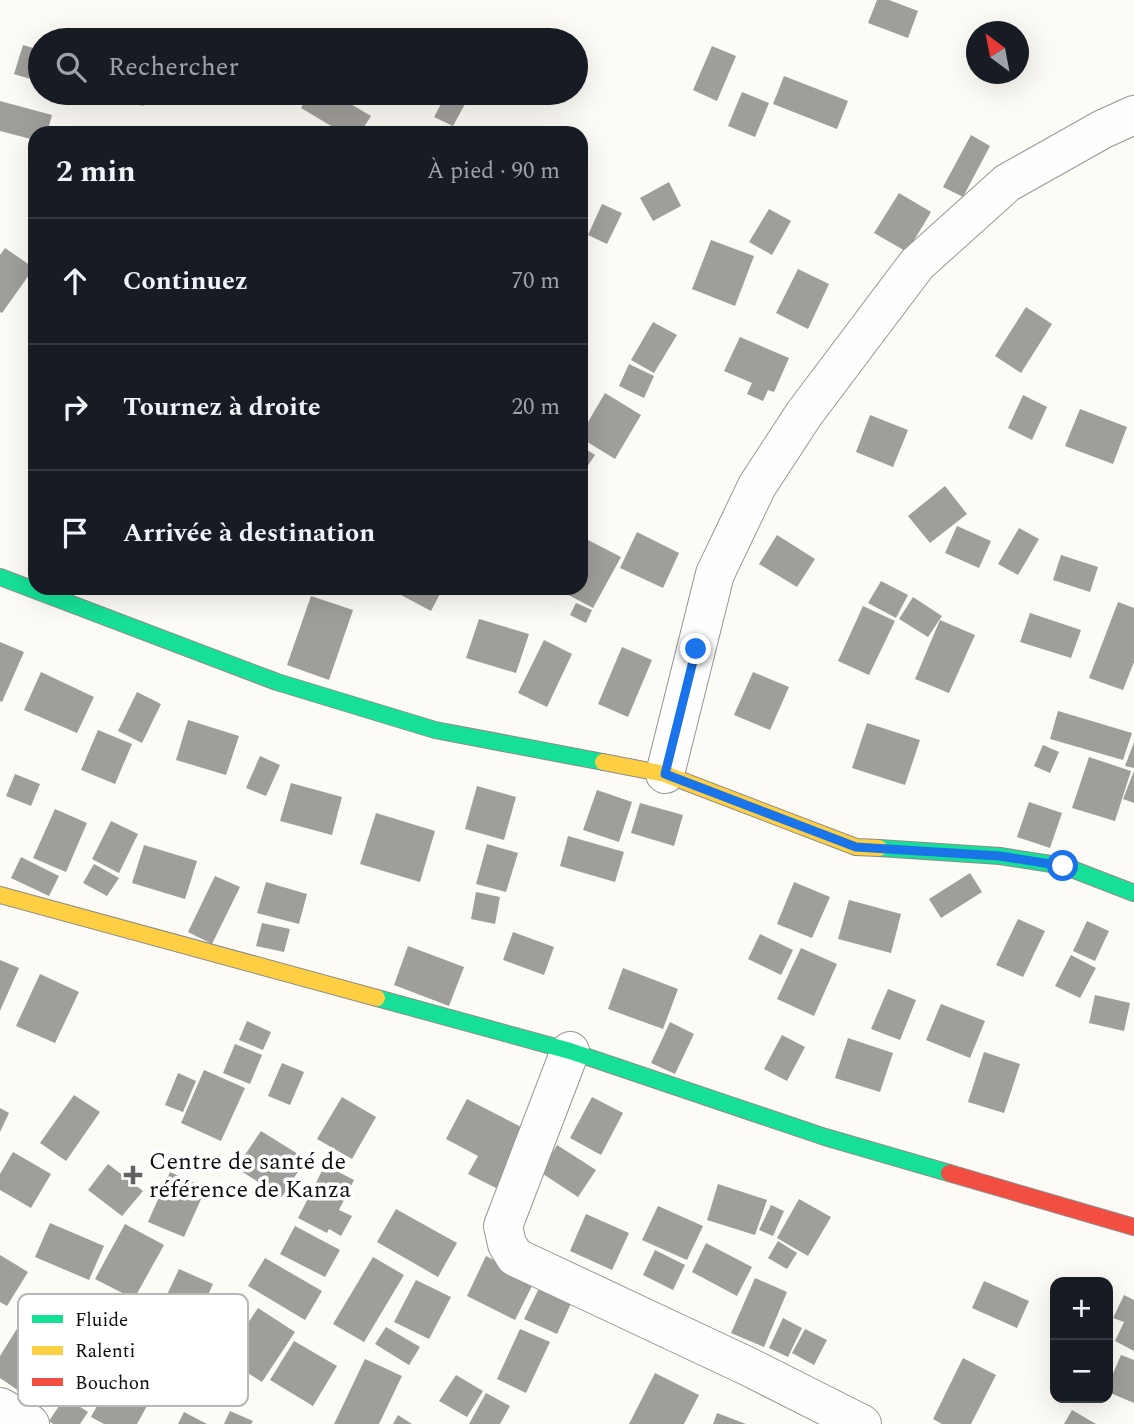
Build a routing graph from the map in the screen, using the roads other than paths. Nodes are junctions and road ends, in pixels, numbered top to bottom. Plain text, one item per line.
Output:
1 (1134, 114) edge
2 (0, 577) edge
3 (28, 588) edge
4 (47, 595) edge
5 (665, 774) junction
6 (1134, 893) edge
7 (0, 895) edge
8 (569, 1051) junction
9 (1134, 1227) edge
10 (0, 1407) edge
11 (30, 1424) edge
12 (862, 1424) edge

1 - 5 street
2 - 3 street
4 - 5 street
5 - 6 street
7 - 8 street
8 - 9 street
8 - 12 street
10 - 11 street

